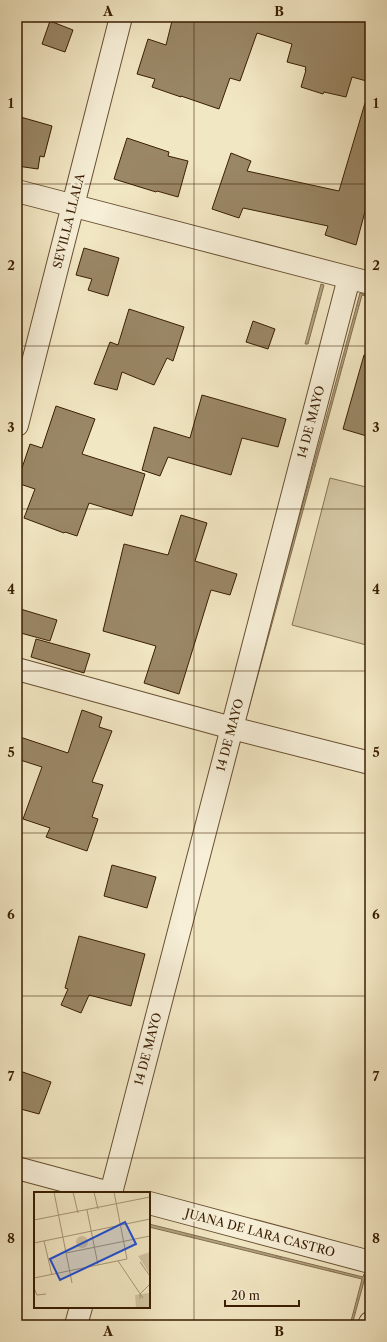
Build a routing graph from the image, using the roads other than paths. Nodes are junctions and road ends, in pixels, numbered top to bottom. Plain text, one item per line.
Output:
1 (121, 17) edge
2 (17, 191) edge
3 (73, 206) junction
4 (349, 278) junction
5 (370, 283) edge
6 (17, 425) edge
7 (17, 669) edge
8 (232, 728) junction
9 (370, 763) edge
10 (17, 1168) edge
11 (106, 1192) edge
12 (110, 1192) edge
13 (150, 1204) edge
14 (370, 1262) edge
15 (81, 1308) edge
16 (76, 1325) edge

1 - 3 street, SEVILLA LLALA
2 - 3 street
3 - 4 street
3 - 6 street, SEVILLA LLALA
4 - 5 street
4 - 8 street, 14 DE MAYO
7 - 8 street
8 - 9 street
8 - 12 street, 14 DE MAYO
10 - 11 street
13 - 14 street, JUANA DE LARA CASTRO
15 - 16 street

